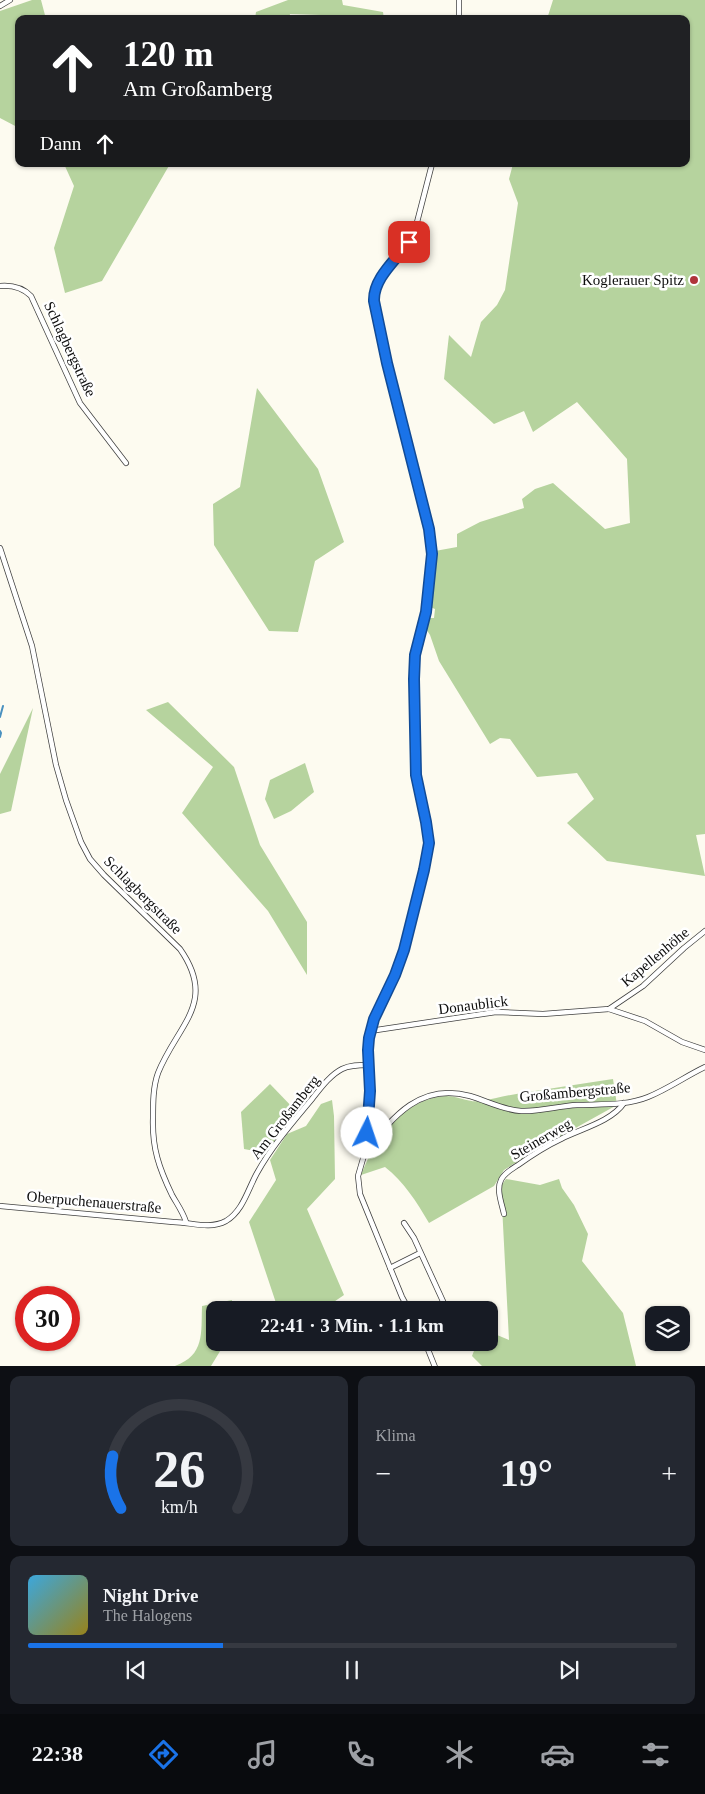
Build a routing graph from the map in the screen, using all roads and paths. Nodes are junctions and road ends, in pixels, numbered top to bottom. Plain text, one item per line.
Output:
1 (10, 0) edge
2 (459, 0) edge
3 (0, 6) edge
4 (459, 15) edge
5 (431, 167) edge
6 (0, 286) edge
7 (126, 463) dead end
8 (0, 548) edge
9 (705, 931) edge
10 (609, 1009) junction
11 (370, 1031) junction
12 (705, 1050) edge
13 (368, 1065) junction
14 (705, 1067) edge
15 (624, 1103) junction
16 (369, 1147) junction
17 (0, 1206) edge
18 (504, 1214) dead end
19 (186, 1222) junction
20 (404, 1223) dead end
21 (420, 1253) junction
22 (390, 1268) junction
23 (404, 1301) edge
24 (443, 1301) edge
25 (429, 1351) edge
26 (435, 1366) edge

1 - 3 street
2 - 4 street
5 - 11 street
6 - 7 street, Schlagbergstraße
8 - 19 street, Schlagbergstraße
9 - 10 street, Kapellenhöhe
10 - 11 street, Donaublick
10 - 12 street
11 - 13 street
13 - 16 street
13 - 19 street, Am Großamberg
14 - 15 street, Großambergstraße
15 - 16 street, Großambergstraße
15 - 18 street, Steinerweg
16 - 22 street, Großambergstraße
17 - 19 street, Oberpuchenauerstraße
20 - 21 street
21 - 22 street
21 - 24 street
22 - 23 street, Großambergstraße
25 - 26 street

